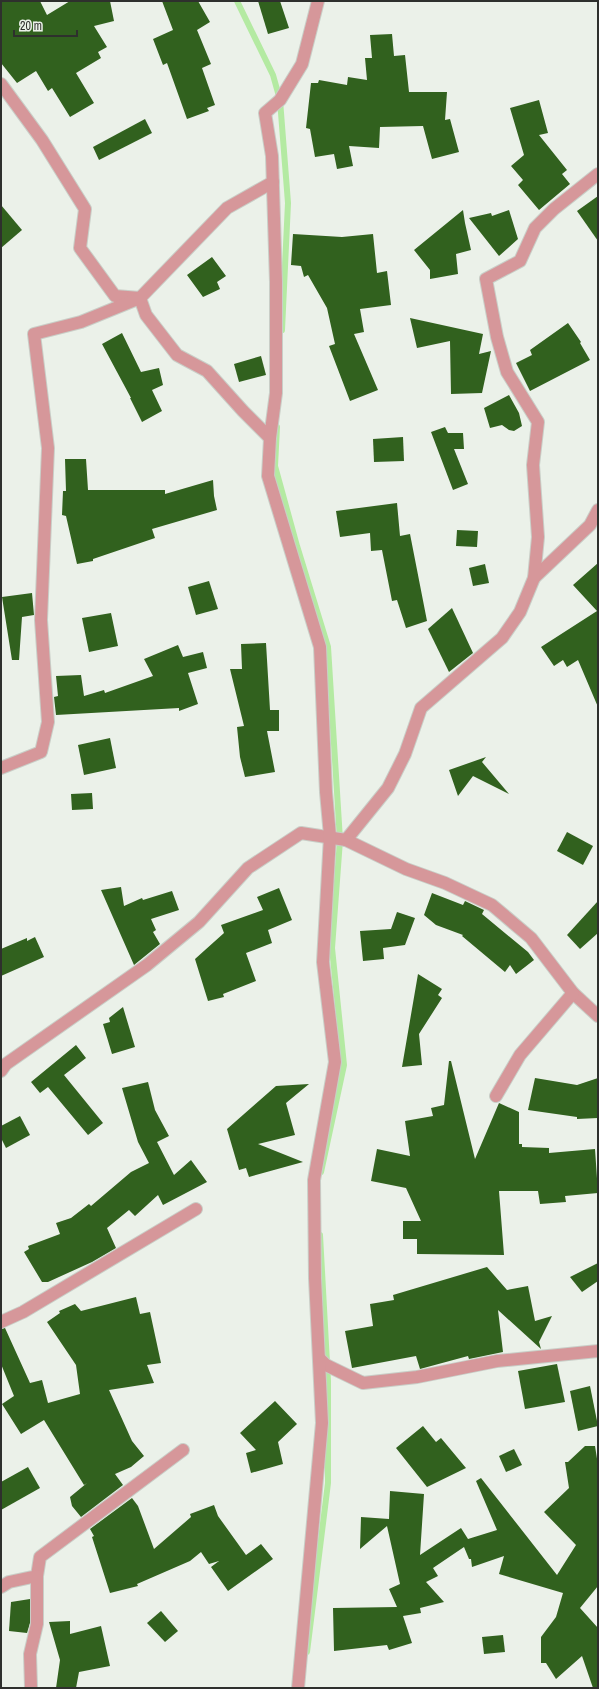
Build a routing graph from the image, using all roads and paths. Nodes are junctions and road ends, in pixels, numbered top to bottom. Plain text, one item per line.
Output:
1 (318, 1) edge
2 (1, 84) edge
3 (598, 174) edge
4 (273, 182) junction
5 (140, 298) junction
6 (270, 438) junction
7 (598, 510) edge
8 (534, 578) junction
9 (1, 768) edge
10 (330, 836) junction
11 (346, 840) junction
12 (573, 993) junction
13 (598, 1016) edge
14 (1, 1071) edge
15 (496, 1096) dead end
16 (196, 1209) dead end
17 (1, 1322) edge
18 (598, 1351) edge
19 (320, 1359) junction
20 (183, 1450) dead end
21 (37, 1576) junction
22 (1, 1587) edge
23 (31, 1688) edge
24 (298, 1688) edge

1 - 4 street
2 - 5 street
3 - 8 street
4 - 5 street
4 - 6 street
5 - 6 street
5 - 9 street
6 - 10 street
7 - 8 street
8 - 11 street
10 - 11 street
10 - 14 street
10 - 19 street
11 - 12 street
12 - 13 street
12 - 15 street
16 - 17 street
18 - 19 street
19 - 24 street
20 - 21 street
21 - 22 street
21 - 23 street

